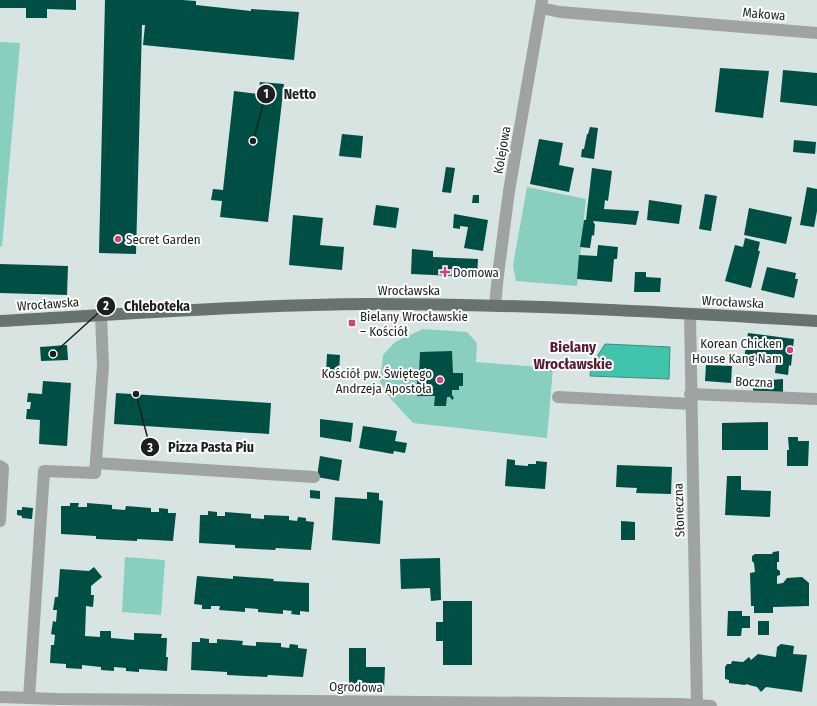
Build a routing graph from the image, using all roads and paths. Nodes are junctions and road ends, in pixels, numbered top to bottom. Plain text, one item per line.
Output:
1 (541, 4) edge
2 (817, 33) edge
3 (496, 305) junction
4 (690, 314) junction
5 (101, 315) junction
6 (0, 321) edge
7 (817, 321) edge
8 (558, 396) dead end
9 (690, 399) junction
10 (817, 399) edge
11 (96, 463) junction
12 (0, 466) edge
13 (314, 477) dead end
14 (0, 521) edge
15 (0, 697) edge
16 (29, 698) junction
17 (57, 702) edge
18 (418, 704) edge
19 (697, 705) edge
20 (711, 706) edge

1 - 2 street, Makowa
1 - 3 street, Kolejowa
3 - 4 main road, Wrocławska
3 - 5 main road, Wrocławska
4 - 7 main road, Wrocławska
4 - 9 street, Słoneczna
5 - 6 main road, Wrocławska
5 - 11 street
8 - 9 street, Boczna
9 - 10 street, Boczna
9 - 19 street, Słoneczna
11 - 13 street
11 - 16 street
12 - 14 street
15 - 16 street, Ogrodowa
16 - 17 street, Ogrodowa
17 - 18 street, Ogrodowa
18 - 19 street, Ogrodowa
19 - 20 street, Ogrodowa

